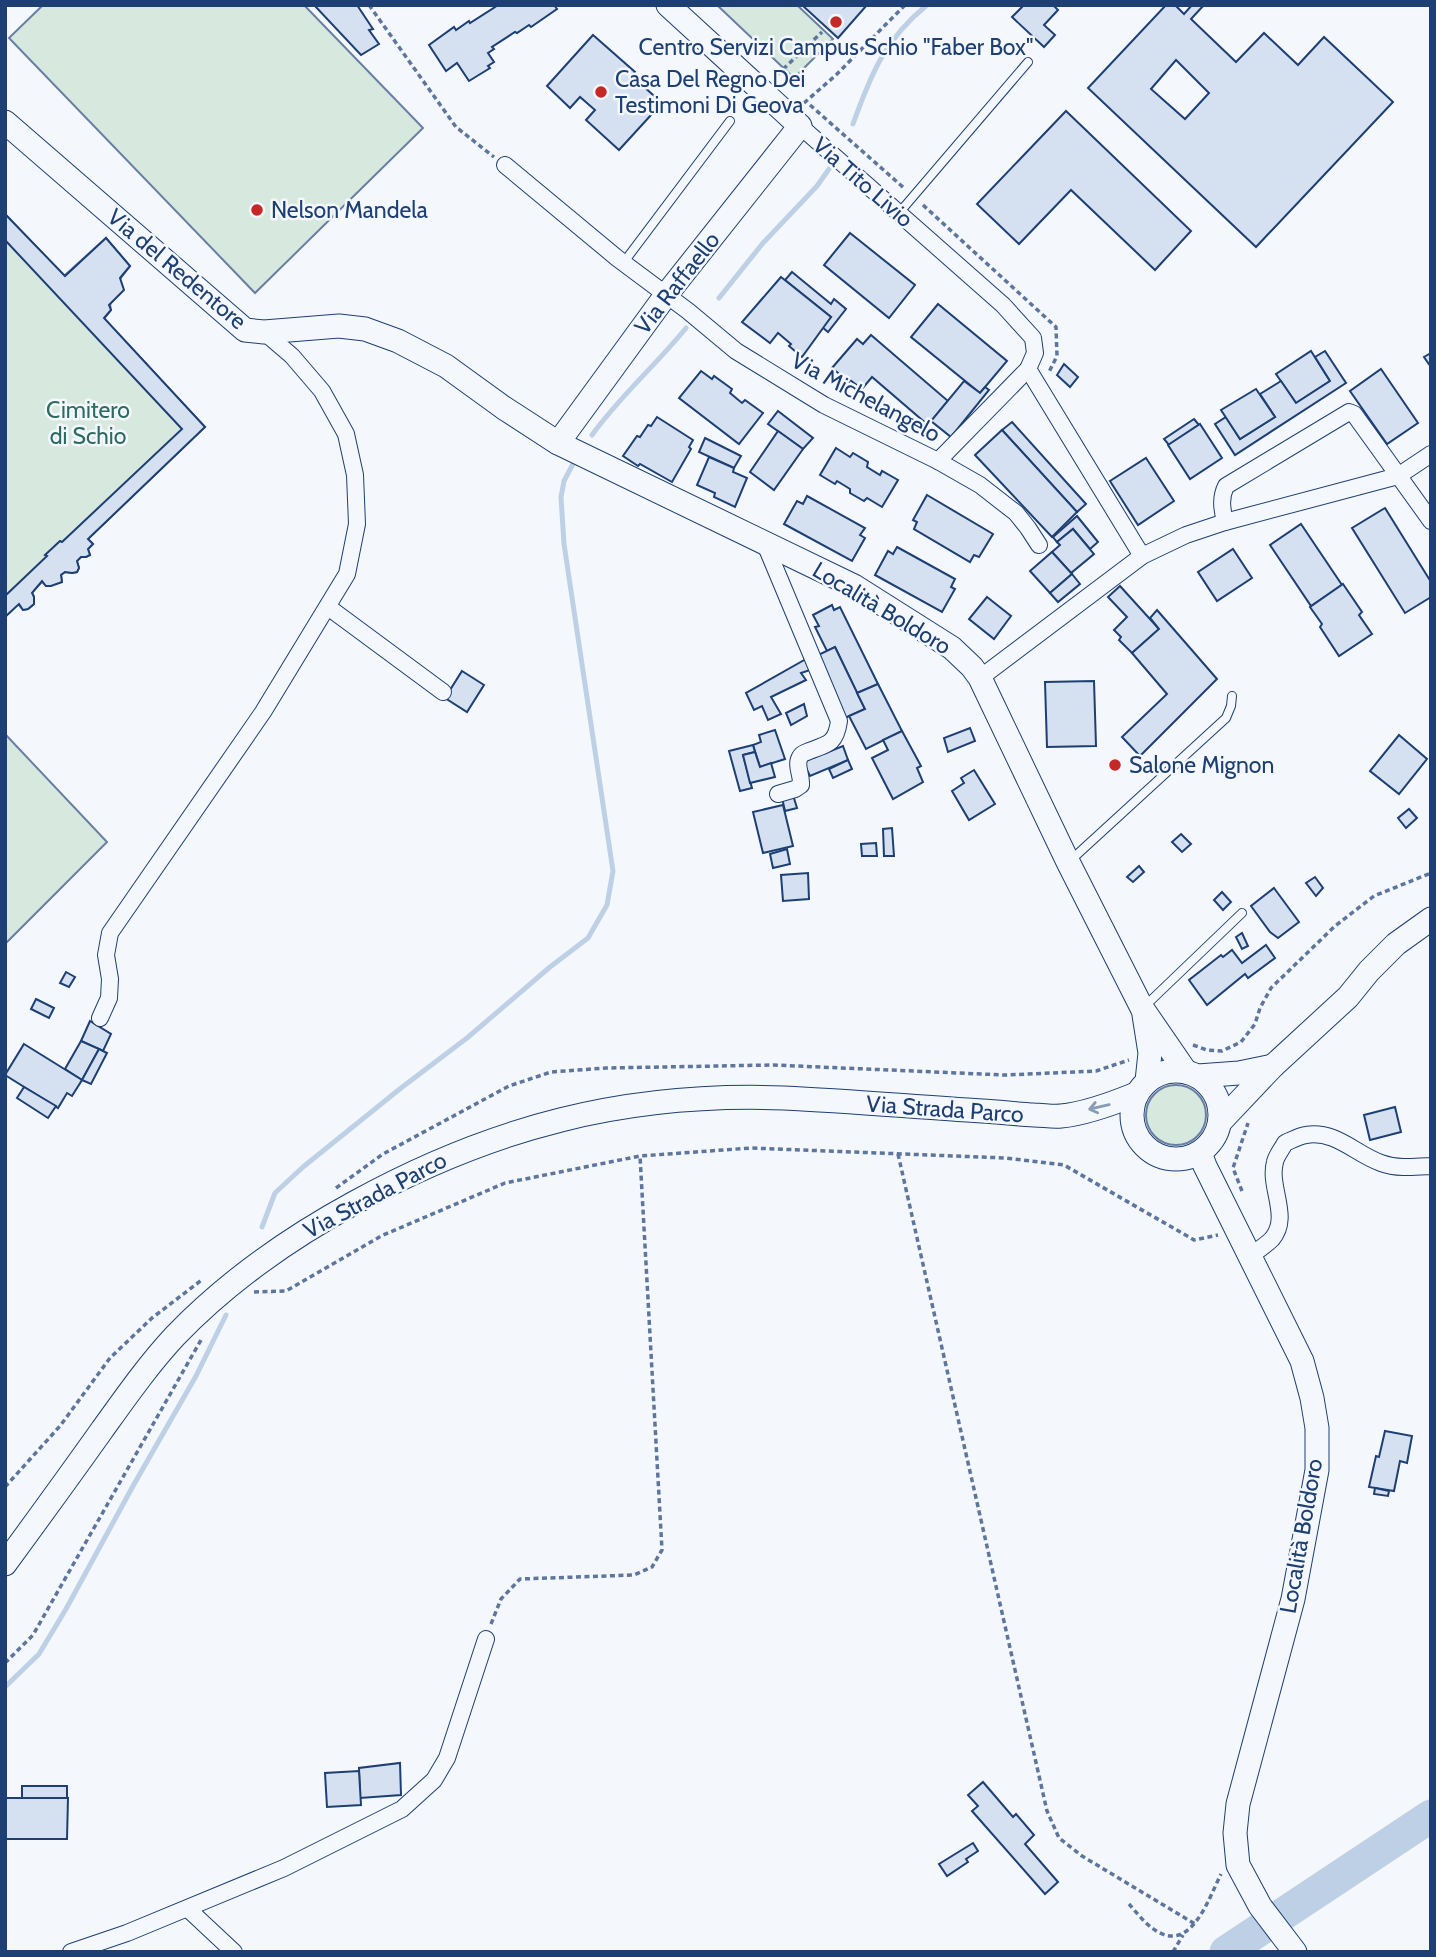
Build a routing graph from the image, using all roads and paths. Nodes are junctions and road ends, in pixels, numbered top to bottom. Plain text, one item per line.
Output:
1 (369, 5) edge
2 (668, 5) edge
3 (905, 5) edge
4 (822, 32) dead end
5 (1028, 62) dead end
6 (777, 75) dead end
7 (730, 121) dead end
8 (795, 121) junction
9 (6, 124) edge
10 (505, 165) joint
11 (899, 213) junction
12 (624, 262) junction
13 (666, 295) junction
14 (264, 332) junction
15 (1028, 369) junction
16 (566, 447) junction
17 (1431, 454) edge
18 (939, 460) junction
19 (1398, 476) junction
20 (1431, 521) edge
21 (1225, 522) junction
22 (765, 544) junction
23 (1039, 545) dead end
24 (1142, 556) junction
25 (328, 607) junction
26 (980, 678) junction
27 (443, 692) dead end
28 (1232, 696) dead end
29 (778, 794) dead end
30 (1069, 862) junction
31 (1431, 873) edge
32 (1242, 913) dead end
33 (1431, 919) edge
34 (1142, 1008) junction
35 (100, 1018) dead end
36 (1159, 1050) junction
37 (1212, 1050) junction
38 (1273, 1066) junction
39 (1192, 1074) junction
40 (1229, 1074) junction
41 (1142, 1087) junction
42 (1242, 1100) junction
43 (1220, 1122) junction
44 (1200, 1153) junction
45 (898, 1154) junction
46 (640, 1156) junction
47 (1431, 1166) edge
48 (331, 1191) dead end
49 (1242, 1192) dead end
50 (1238, 1231) junction
51 (1250, 1256) junction
52 (206, 1277) dead end
53 (286, 1291) dead end
54 (203, 1337) dead end
55 (5, 1487) edge
56 (5, 1564) edge
57 (486, 1639) joint
58 (5, 1664) edge
59 (1238, 1865) junction
60 (1129, 1904) dead end
61 (188, 1909) junction
62 (1195, 1924) junction
63 (1183, 1935) junction
64 (71, 1952) edge
65 (234, 1952) edge
66 (1173, 1952) edge
67 (1295, 1952) edge

1 - 10 path
2 - 8 street, Via Tito Livio
3 - 8 path
4 - 6 path
5 - 11 lane
7 - 12 lane
8 - 11 street, Via Tito Livio
8 - 13 street, Via Raffaello
9 - 14 street, Via del Redentore
10 - 12 street, Via Michelangelo
11 - 15 street, Via Tito Livio
12 - 13 street, Via Michelangelo
13 - 16 street, Via Raffaello
13 - 18 street, Via Michelangelo
14 - 16 street, Via del Redentore
14 - 25 street
15 - 18 street
15 - 24 street
16 - 22 street, Località Boldoro
17 - 19 street
18 - 23 street, Via Michelangelo
19 - 20 street
19 - 21 street
19 - 21 street
21 - 24 street
22 - 26 street, Località Boldoro
22 - 29 street
24 - 26 street
25 - 27 street
25 - 35 street
26 - 30 street, Località Boldoro
28 - 30 lane
30 - 34 street, Località Boldoro
31 - 37 path
32 - 34 lane
33 - 38 street
34 - 36 street, Località Boldoro
36 - 37 path
36 - 39 street, Località Boldoro
36 - 41 street
36 - 48 path
37 - 40 path
38 - 40 street
38 - 42 street
39 - 40 street
39 - 41 street
39 - 43 street
41 - 44 street
41 -> 56 street, Via Strada Parco
42 - 43 street
42 - 49 path
43 - 44 street
44 - 50 street, Località Boldoro
45 - 46 path
45 - 50 path
45 - 62 path
46 - 53 path
46 - 57 path
47 - 51 street
50 - 51 street, Località Boldoro
51 - 59 street, Località Boldoro
52 - 55 path
54 - 58 path
57 - 61 street
59 - 62 path
59 - 67 street, Località Boldoro
60 - 63 path
61 - 64 street
61 - 65 street
62 - 63 path
63 - 66 path

